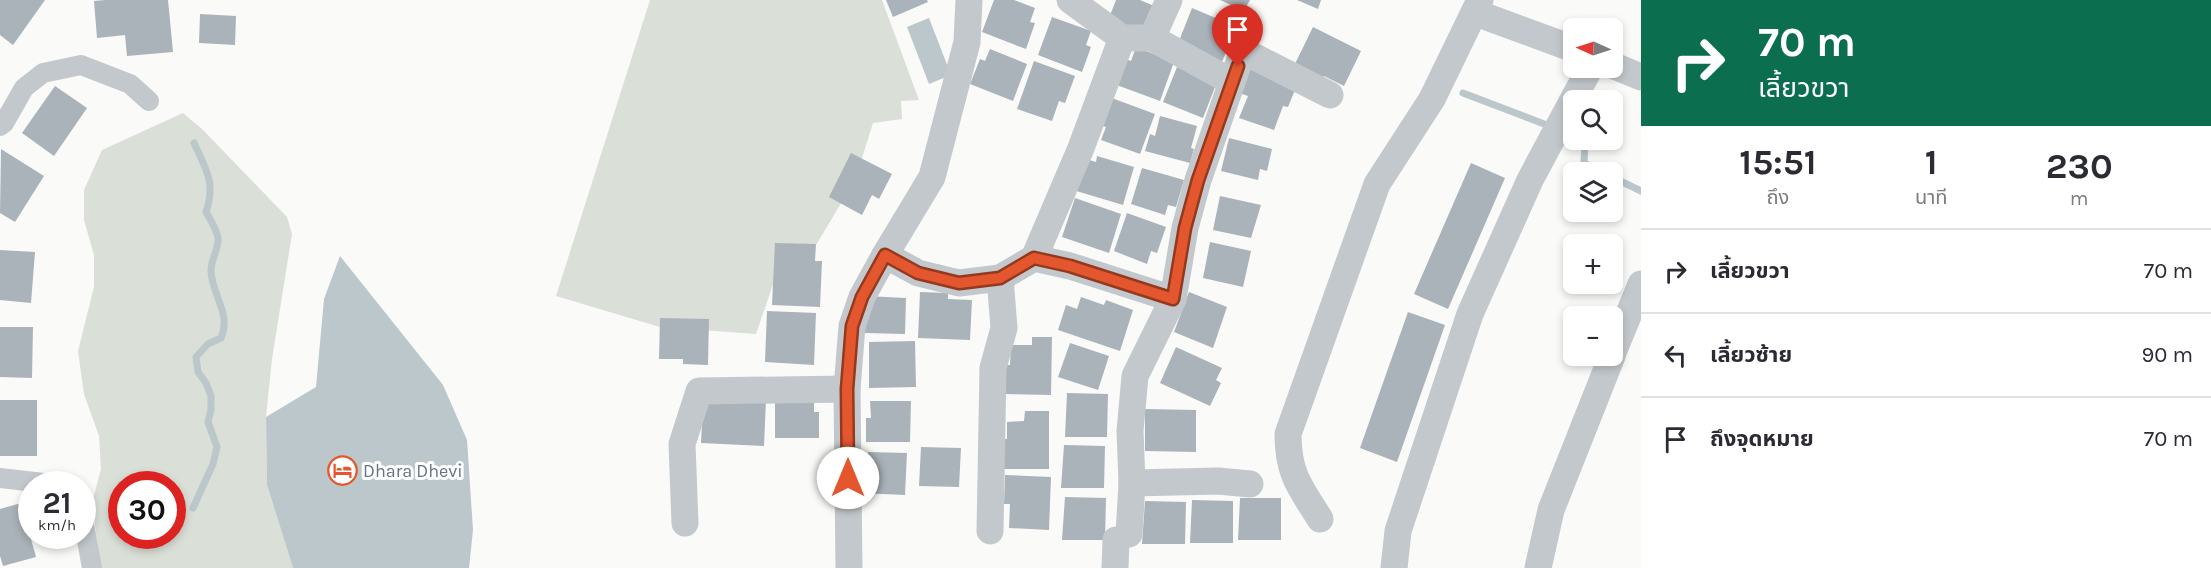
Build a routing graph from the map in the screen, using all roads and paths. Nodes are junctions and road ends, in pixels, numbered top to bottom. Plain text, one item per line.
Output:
1 (969, 0) edge
2 (1070, 0) edge
3 (1169, 0) edge
4 (1478, 7) edge
5 (1122, 38) junction
6 (1152, 38) junction
7 (1563, 44) edge
8 (1623, 70) edge
9 (1641, 77) edge
10 (1585, 78) edge
11 (1232, 82) junction
12 (1330, 95) dead end
13 (149, 101) dead end
14 (0, 126) edge
15 (885, 255) junction
16 (1034, 258) junction
17 (1000, 278) junction
18 (1641, 284) edge
19 (1173, 299) junction
20 (1623, 328) edge
21 (1608, 366) edge
22 (847, 389) junction
23 (0, 477) edge
24 (18, 479) edge
25 (1132, 483) junction
26 (1250, 484) dead end
27 (1320, 519) dead end
28 (685, 523) dead end
29 (990, 531) dead end
30 (89, 549) edge
31 (92, 568) edge
32 (849, 568) edge
33 (1115, 568) edge
34 (1395, 568) edge
35 (1538, 568) edge

1 - 15 street
2 - 5 street
3 - 6 street
4 - 7 street
4 - 27 street
5 - 6 street
5 - 16 street
6 - 11 street
8 - 9 street
10 - 34 street
11 - 12 street
11 - 19 street
13 - 14 street
15 - 17 street
15 - 22 street
16 - 17 street
16 - 19 street
17 - 29 street
18 - 20 street
19 - 25 street
21 - 35 street
22 - 28 street
22 - 32 street
23 - 24 street
25 - 26 street
25 - 33 street
30 - 31 street

